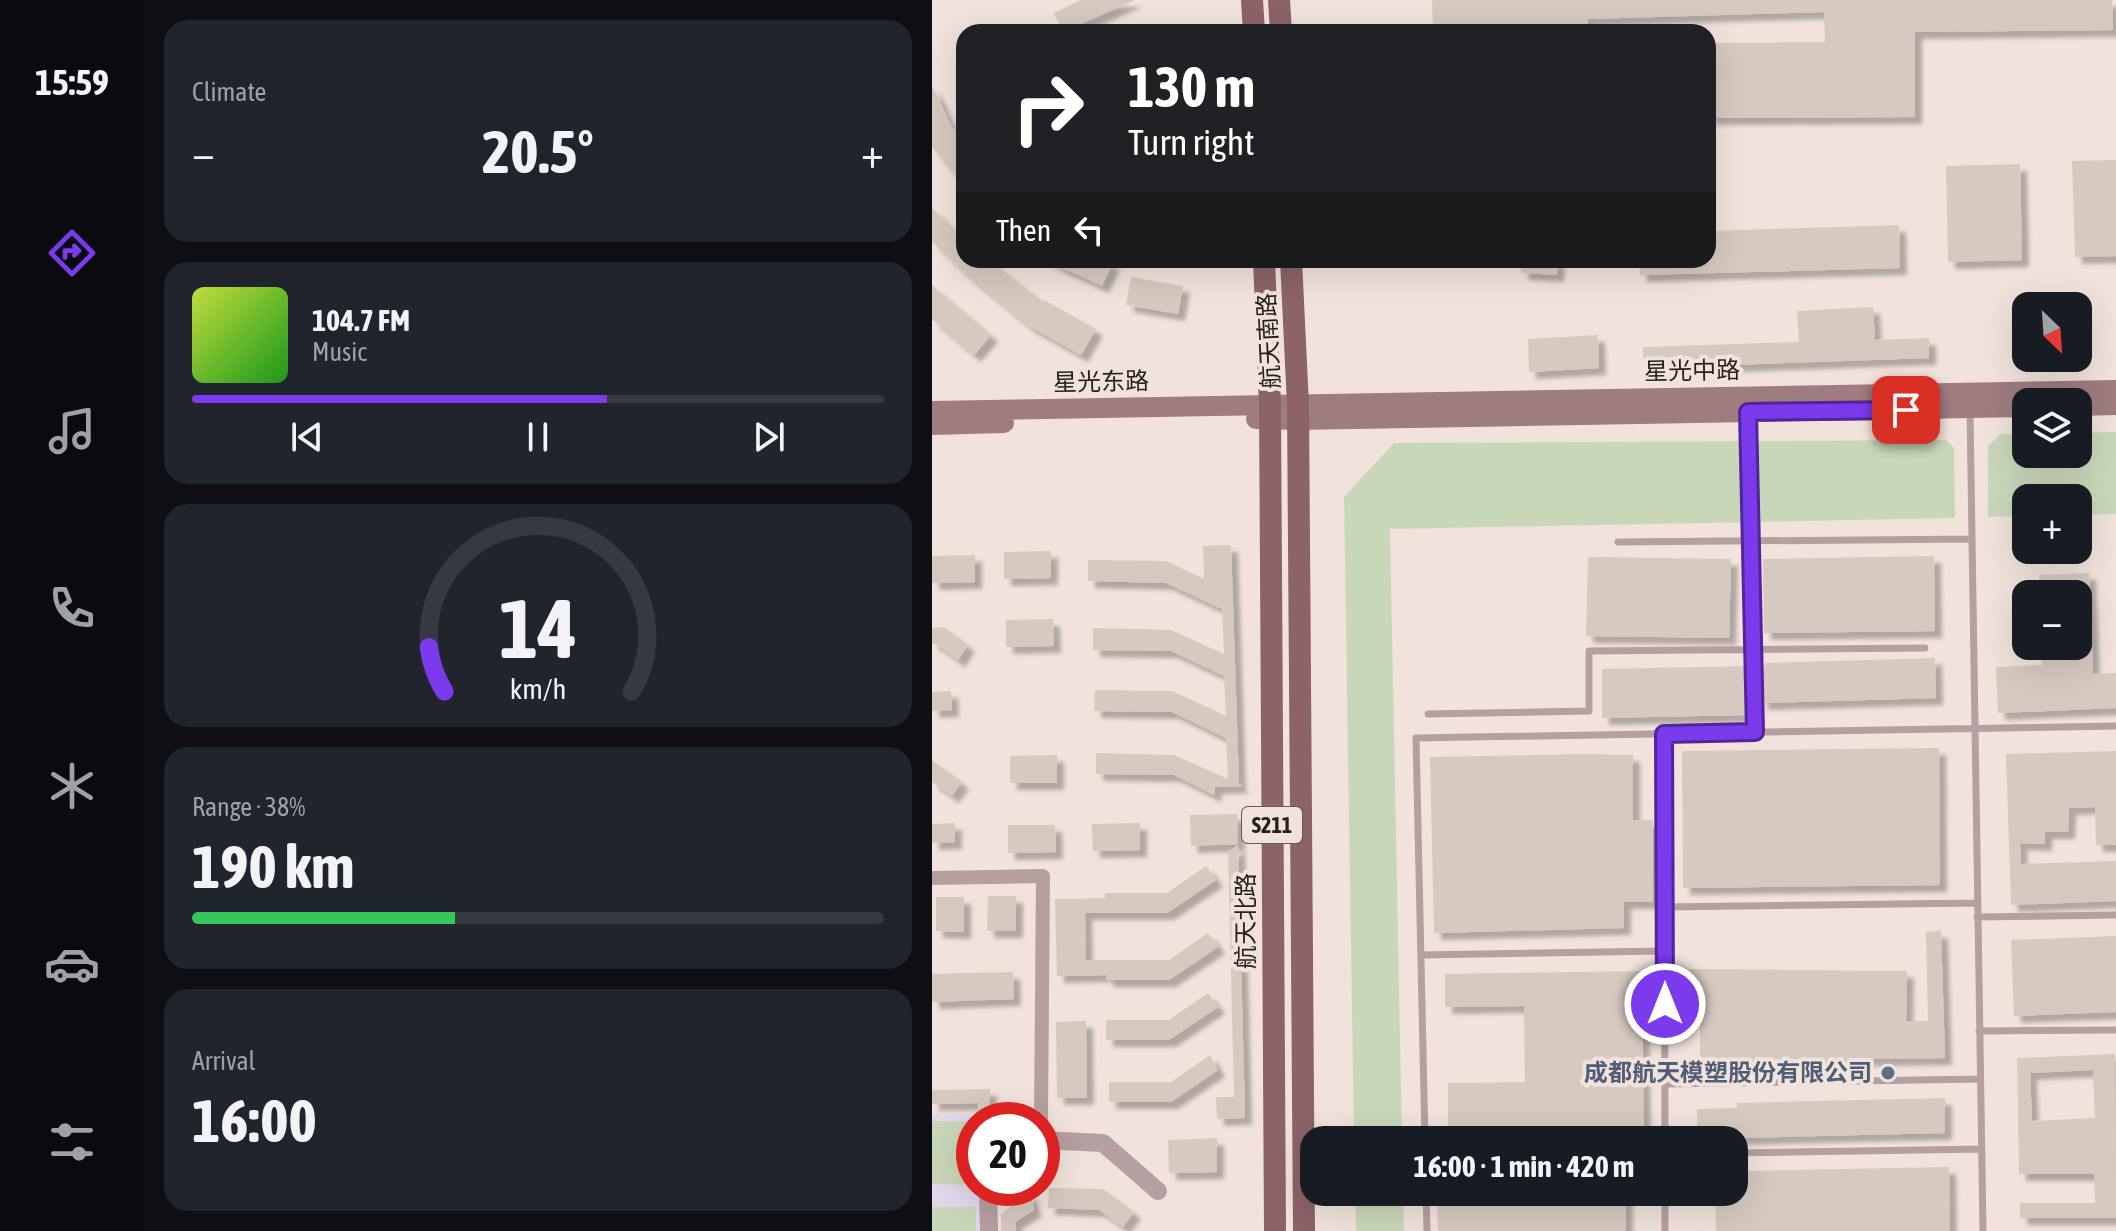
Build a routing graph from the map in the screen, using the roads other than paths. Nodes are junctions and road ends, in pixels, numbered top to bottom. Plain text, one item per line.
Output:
1 (1252, 0) edge
2 (1279, 0) edge
3 (1254, 24) edge
4 (1280, 24) edge
5 (1264, 268) edge
6 (1291, 268) edge
7 (2116, 390) edge
8 (2116, 405) edge
9 (2092, 406) edge
10 (2012, 408) edge
11 (1970, 409) junction
12 (932, 411) edge
13 (1269, 412) junction
14 (1297, 412) junction
15 (1748, 412) junction
16 (932, 425) edge
17 (1971, 539) junction
18 (1751, 541) junction
19 (1618, 542) dead end
20 (1925, 648) dead end
21 (1753, 650) junction
22 (1428, 714) dead end
23 (2116, 726) edge
24 (1974, 729) junction
25 (1755, 732) junction
26 (1664, 734) junction
27 (932, 878) edge
28 (1977, 903) junction
29 (1664, 907) junction
30 (2116, 915) edge
31 (1977, 917) junction
32 (1664, 951) junction
33 (1421, 955) junction
34 (2116, 1030) edge
35 (1979, 1031) junction
36 (1980, 1079) junction
37 (1665, 1084) junction
38 (1041, 1102) edge
39 (1425, 1126) edge
40 (1665, 1126) edge
41 (1060, 1141) edge
42 (1981, 1149) junction
43 (1748, 1153) edge
44 (1158, 1191) dead end
45 (988, 1206) edge
46 (1426, 1206) edge
47 (1665, 1206) edge
48 (989, 1231) edge
49 (1275, 1231) edge
50 (1304, 1231) edge
51 (1427, 1231) edge
52 (1665, 1231) edge
53 (1983, 1231) edge

1 - 3 main road
2 - 4 main road
5 - 13 main road, 航天南路 / S211
6 - 14 main road, 航天南路 / S211
7 - 14 main road, 星光中路
8 - 9 main road
10 - 11 main road, 星光中路
11 - 15 main road, 星光中路
11 - 17 lane
12 - 13 main road, 星光东路
13 - 14 main road, 星光中路
13 - 16 main road, 星光东路
13 - 49 main road, 航天北路 / S211
14 - 15 main road, 星光中路
14 - 50 main road, S211
15 - 18 lane
17 - 18 lane
17 - 24 lane
18 - 19 lane
18 - 21 lane
20 - 21 lane
21 - 22 lane
21 - 25 lane
23 - 24 lane
24 - 25 lane
24 - 28 lane
25 - 26 lane
26 - 29 lane
26 - 33 lane
27 - 38 street
28 - 29 lane
28 - 31 lane
29 - 32 lane
30 - 31 lane
31 - 35 lane
32 - 33 lane
32 - 37 lane
33 - 39 lane
34 - 35 lane
35 - 36 lane
36 - 37 lane
36 - 42 lane
37 - 40 lane
41 - 44 street
42 - 43 lane
42 - 53 lane
45 - 48 street
46 - 51 lane
47 - 52 lane

